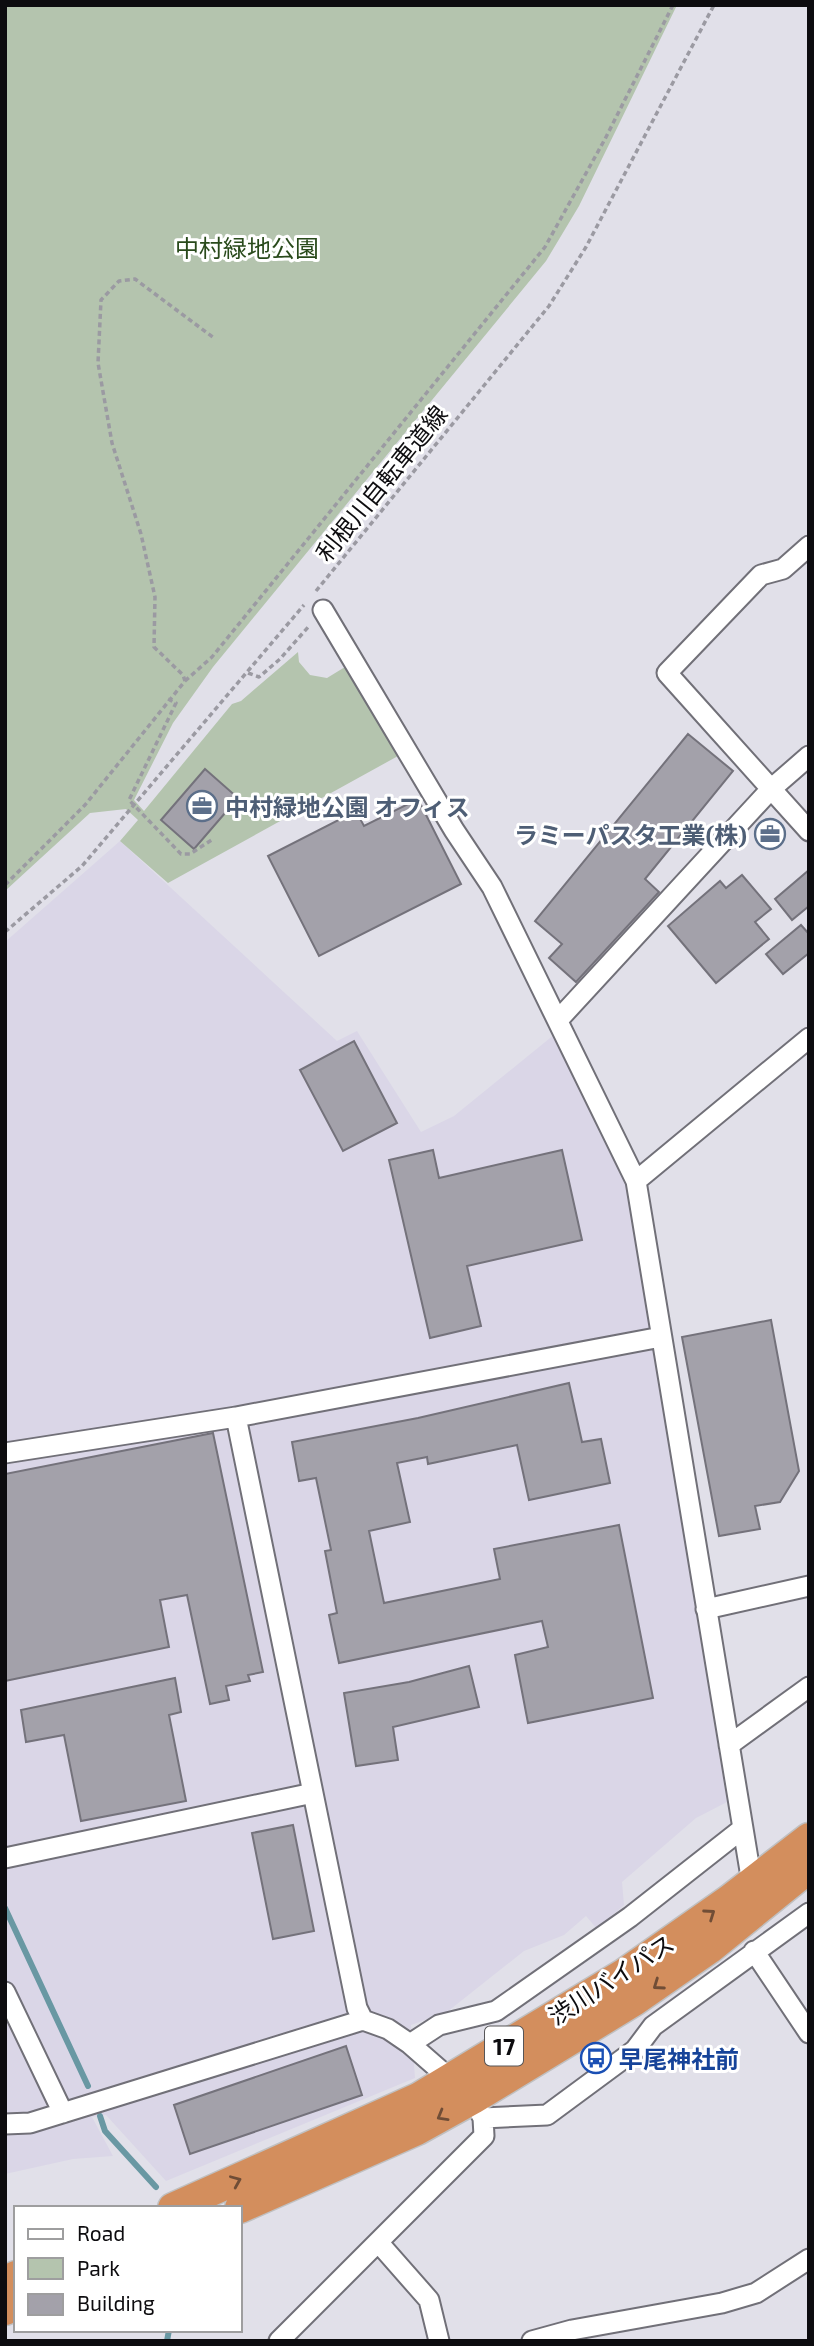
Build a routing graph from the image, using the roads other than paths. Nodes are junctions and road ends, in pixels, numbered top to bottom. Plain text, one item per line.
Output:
1 (809, 546) edge
2 (323, 610) road end
3 (809, 756) edge
4 (771, 789) junction
5 (809, 831) edge
6 (559, 1019) junction
7 (809, 1038) edge
8 (636, 1181) junction
9 (662, 1337) junction
10 (236, 1417) junction
11 (5, 1453) edge
12 (809, 1586) edge
13 (706, 1609) junction
14 (809, 1687) edge
15 (729, 1745) junction
16 (313, 1793) junction
17 (742, 1829) junction
18 (809, 1838) edge
19 (5, 1858) edge
20 (809, 1868) edge
21 (752, 1883) junction
22 (809, 1913) edge
23 (754, 1951) junction
24 (5, 1992) edge
25 (363, 2020) junction
26 (809, 2033) edge
27 (410, 2044) junction
28 (450, 2079) junction
29 (478, 2108) junction
30 (63, 2112) junction
31 (5, 2124) edge
32 (177, 2206) edge
33 (242, 2207) edge
34 (378, 2242) junction
35 (809, 2259) edge
36 (279, 2341) edge
37 (439, 2341) edge
38 (532, 2341) edge

1 - 4 street
2 - 6 street
3 - 4 street
4 - 5 street
4 - 6 street
6 - 8 street
7 - 8 street
8 - 9 street
9 - 10 street
9 - 13 street
10 - 11 street
10 - 16 street
12 - 13 street
13 - 15 street
14 - 15 street
15 - 17 street
16 - 19 street
16 - 25 street
17 - 21 street
17 - 27 street
18 - 21 highway, 渋川バイパス / 17
20 -> 29 highway, 渋川バイパス / 17
28 -> 21 highway, 渋川バイパス / 17
22 - 23 street
23 - 26 street
23 - 29 street
24 - 30 street
25 - 27 street
25 - 30 street
27 - 28 street
28 - 29 street
32 -> 28 highway, 渋川バイパス / 17
29 -> 33 highway, 渋川バイパス / 17
29 - 34 street
30 - 31 street
34 - 36 street
34 - 37 street
35 - 38 street

